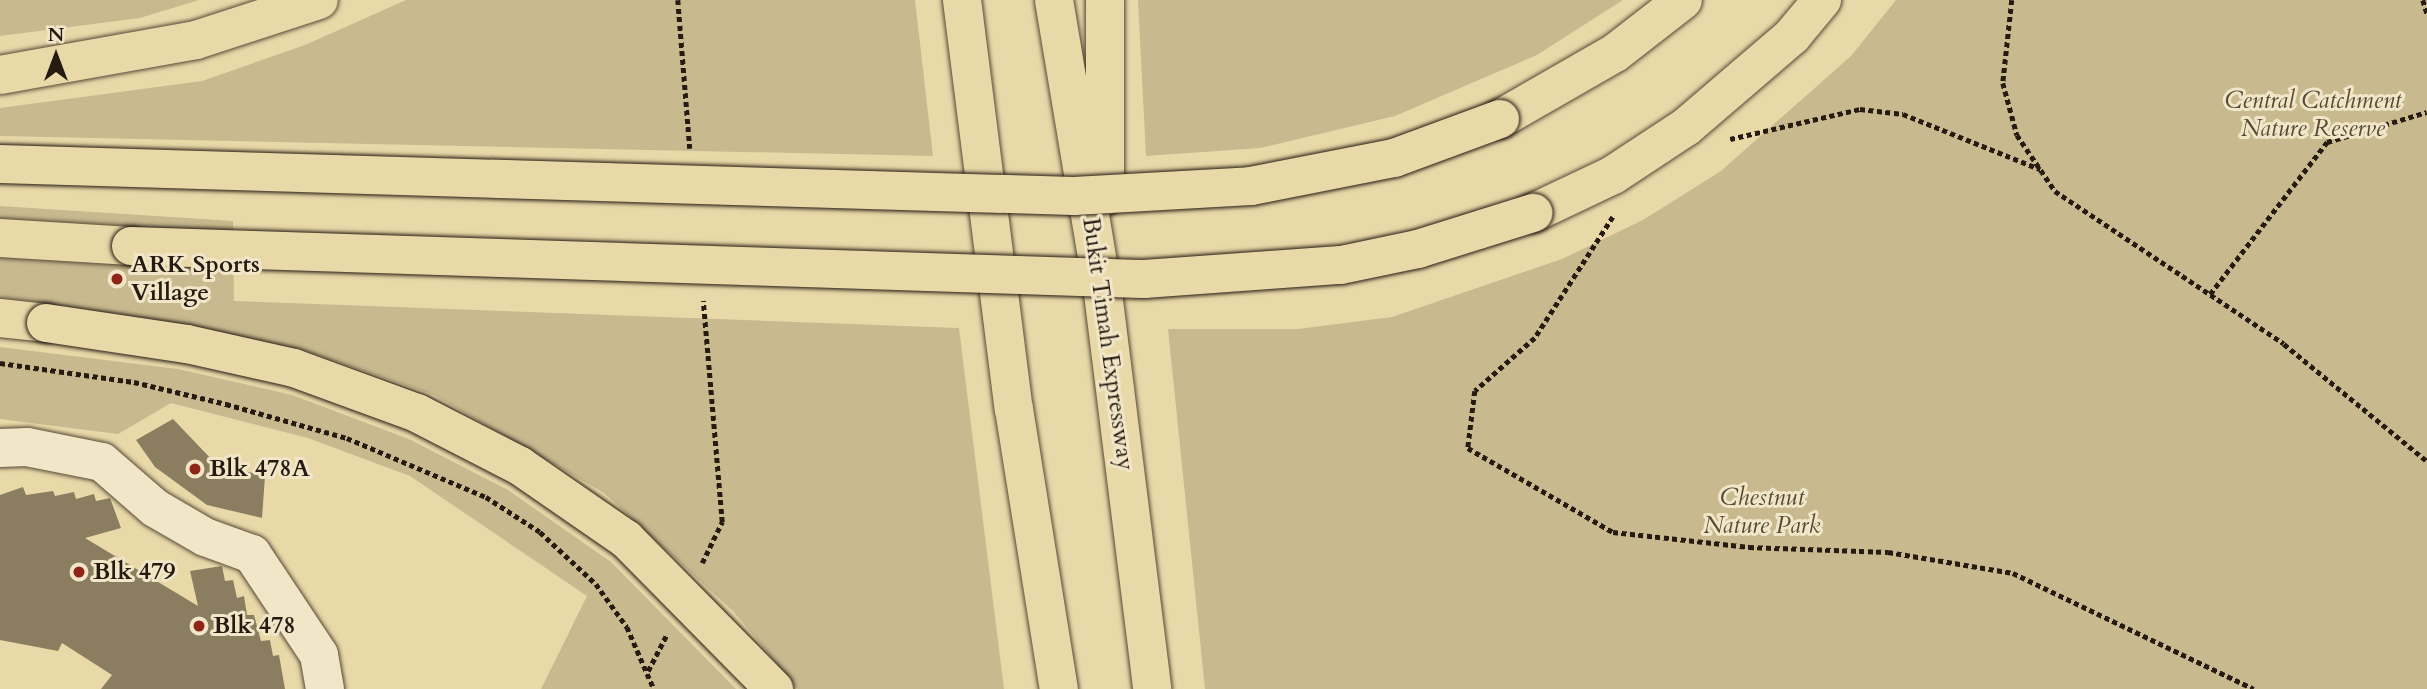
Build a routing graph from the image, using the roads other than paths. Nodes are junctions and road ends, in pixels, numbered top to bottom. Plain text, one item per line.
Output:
1 (319, 0) edge
2 (962, 0) edge
3 (1054, 0) edge
4 (1105, 0) edge
5 (1683, 0) edge
6 (1822, 0) edge
7 (0, 75) edge
8 (0, 164) edge
9 (0, 238) edge
10 (1103, 293) junction
11 (0, 318) edge
12 (0, 448) edge
13 (325, 689) edge
14 (774, 689) edge
15 (1059, 689) edge
16 (1152, 689) edge

1 - 7 highway
2 - 15 highway
3 - 10 highway, Bukit Timah Expressway
4 - 10 highway
5 - 8 highway, bridge
6 - 9 highway, bridge
10 - 16 highway, Bukit Timah Expressway
11 - 14 highway, bridge
12 - 13 lane

